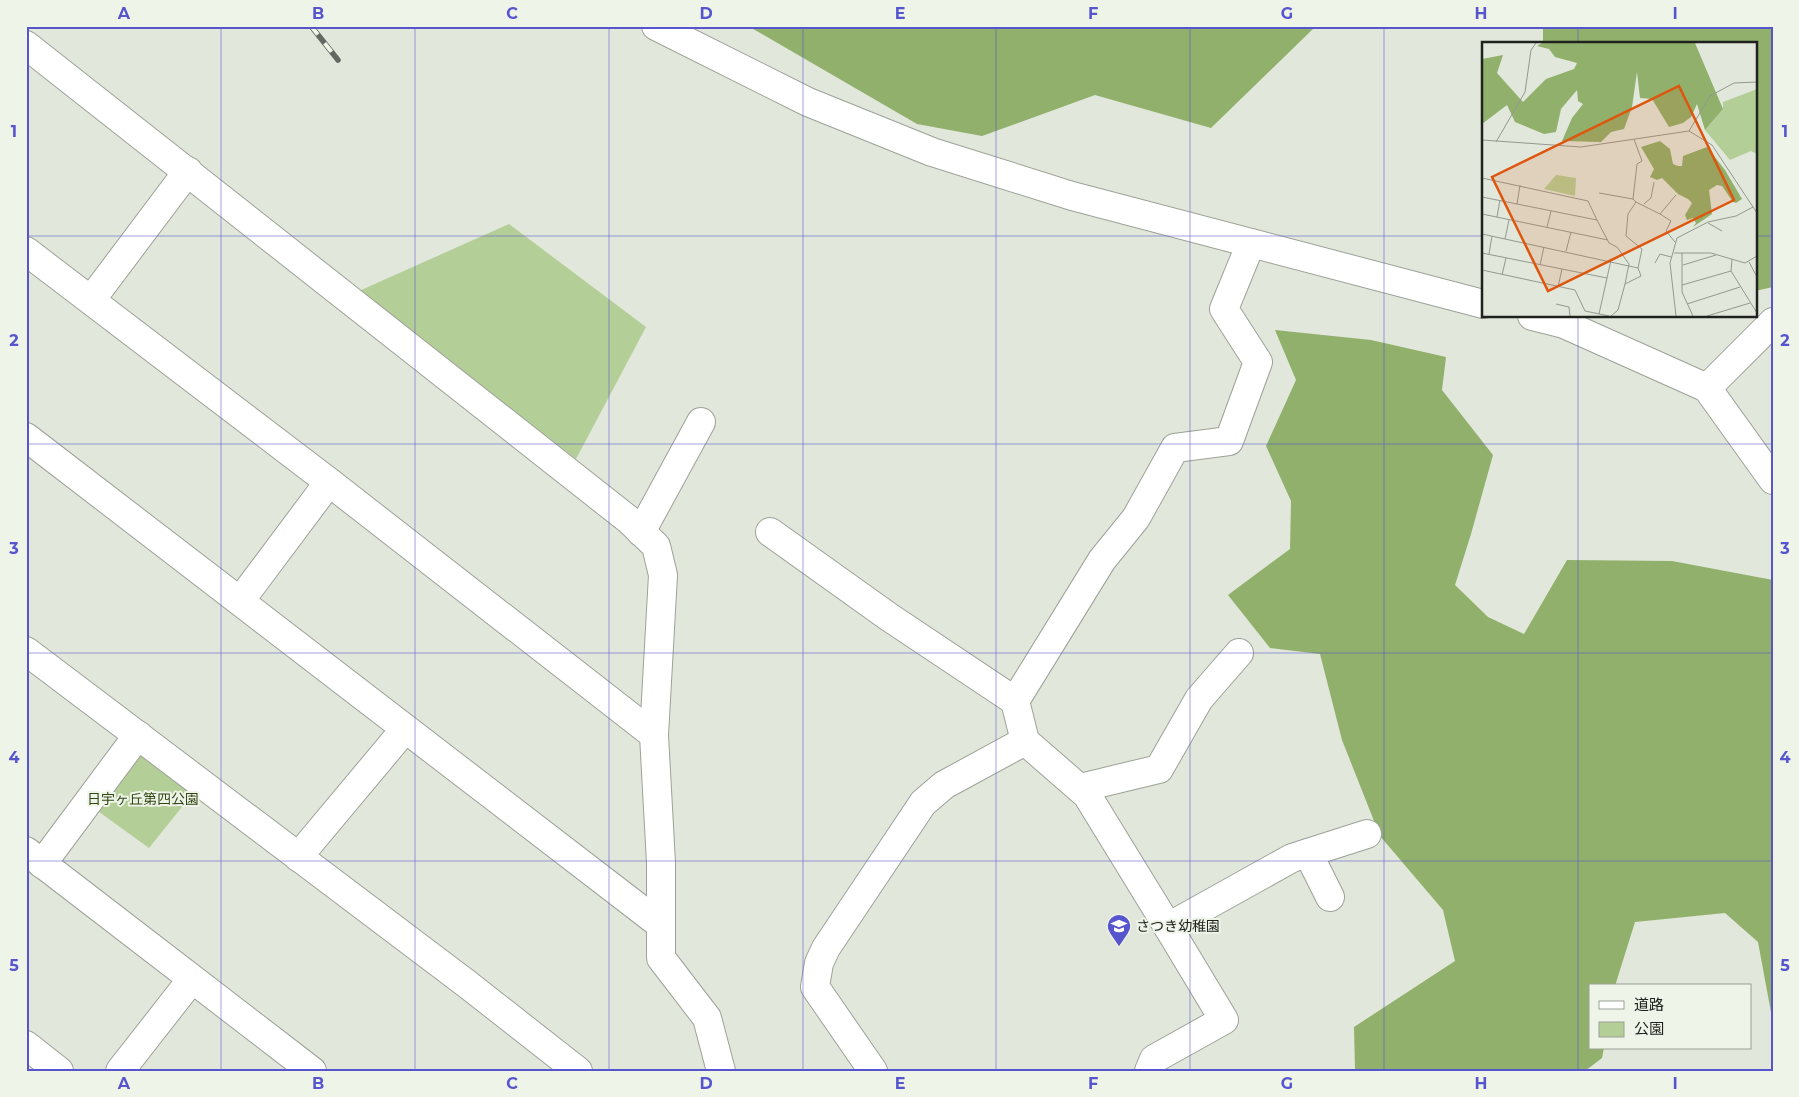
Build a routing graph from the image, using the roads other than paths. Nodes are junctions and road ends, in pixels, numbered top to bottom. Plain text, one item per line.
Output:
1 (656, 26) edge
2 (26, 45) edge
3 (188, 171) junction
4 (1250, 243) junction
5 (26, 251) edge
6 (91, 300) junction
7 (1482, 304) edge
8 (1540, 318) edge
9 (1773, 322) edge
10 (1707, 388) junction
11 (701, 422) dead end
12 (26, 437) edge
13 (1773, 480) edge
14 (329, 482) junction
15 (641, 532) junction
16 (770, 532) dead end
17 (240, 601) junction
18 (26, 651) edge
19 (1239, 653) dead end
20 (1015, 701) junction
21 (405, 728) junction
22 (138, 735) junction
23 (654, 735) junction
24 (1025, 741) junction
25 (1080, 788) junction
26 (1367, 834) dead end
27 (1308, 853) junction
28 (298, 857) junction
29 (34, 858) edge
30 (1330, 897) dead end
31 (661, 926) junction
32 (1168, 927) junction
33 (192, 979) junction
34 (26, 1045) edge
35 (59, 1071) edge
36 (120, 1071) edge
37 (312, 1071) edge
38 (578, 1071) edge
39 (721, 1071) edge
40 (873, 1071) edge
41 (1149, 1071) edge

1 - 4 street
2 - 3 street
3 - 6 street
3 - 15 street
4 - 7 street
4 - 20 street
5 - 6 street
6 - 14 street
8 - 10 street
9 - 10 street
10 - 13 street
11 - 15 street
12 - 17 street
14 - 17 street
14 - 23 street
15 - 23 street
16 - 20 street
17 - 21 street
18 - 22 street
19 - 25 street
20 - 24 street
21 - 28 street
21 - 31 street
22 - 28 street
22 - 29 street
23 - 31 street
24 - 25 street
24 - 40 street
25 - 32 street
26 - 27 street
27 - 30 street
27 - 32 street
28 - 38 street
29 - 33 street
31 - 39 street
32 - 41 street
33 - 36 street
33 - 37 street
34 - 35 street

